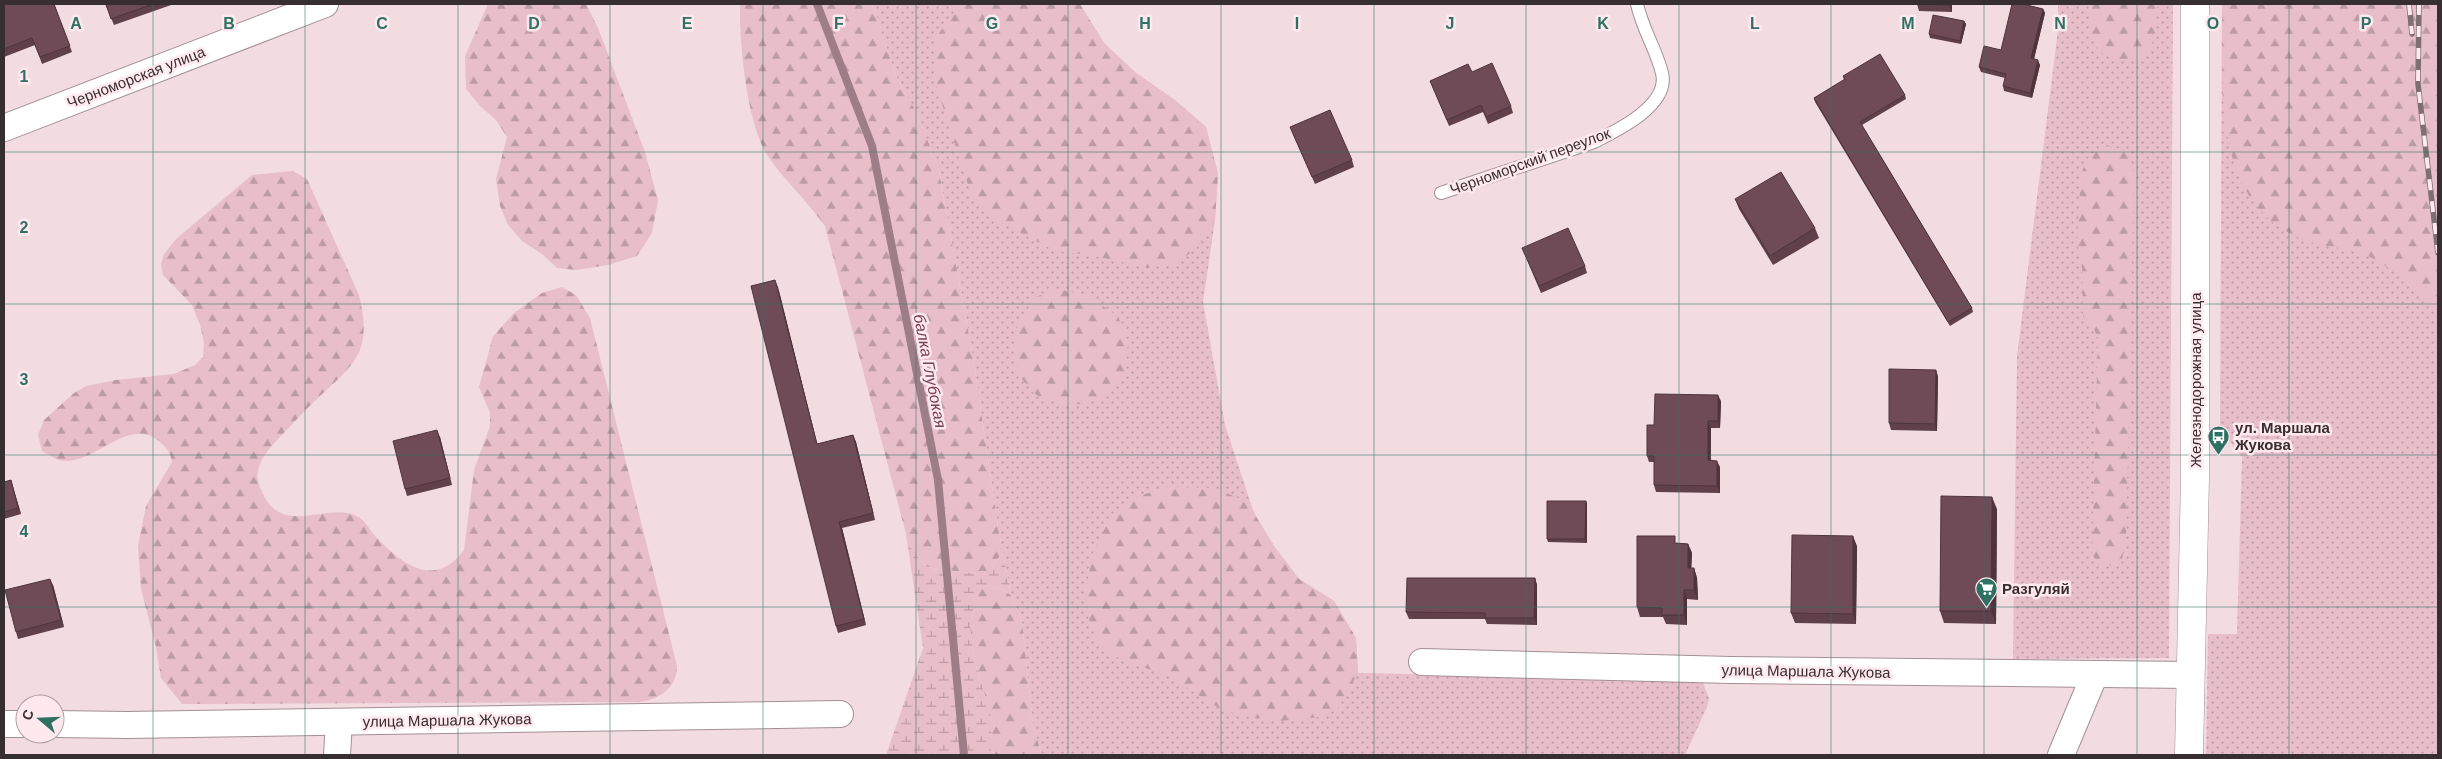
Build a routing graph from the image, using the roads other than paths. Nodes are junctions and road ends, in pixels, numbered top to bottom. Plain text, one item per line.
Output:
1 (325, 4) edge
2 (1637, 4) edge
3 (2195, 4) edge
4 (4, 128) edge
5 (1441, 193) dead end
6 (1422, 662) dead end
7 (2095, 674) junction
8 (2190, 675) junction
9 (840, 714) dead end
10 (338, 722) junction
11 (65, 724) edge
12 (337, 755) edge
13 (2061, 755) edge
14 (2189, 755) edge

1 - 4 street, Черноморская улица
2 - 5 lane, Черноморский переулок
3 - 8 main road, Железнодорожная улица
6 - 7 street, улица Маршала Жукова
7 - 8 street, улица Маршала Жукова
7 - 13 street
8 - 14 main road, Железнодорожная улица
9 - 10 street, улица Маршала Жукова
10 - 11 street, улица Маршала Жукова
10 - 12 street

